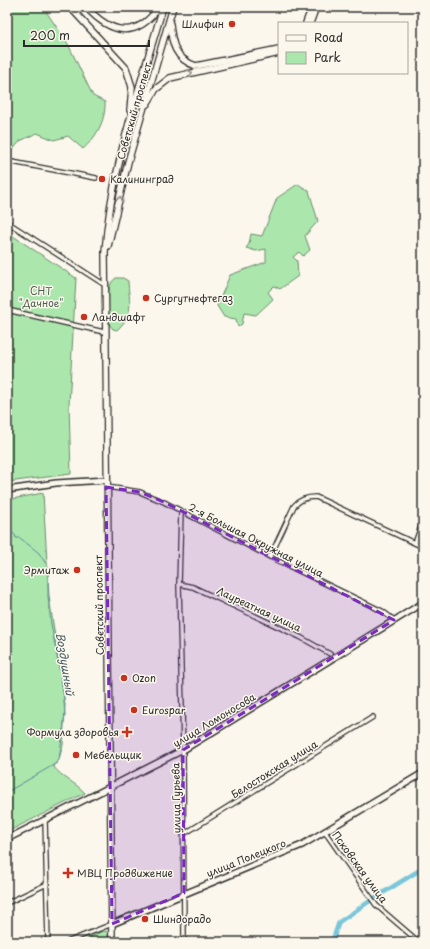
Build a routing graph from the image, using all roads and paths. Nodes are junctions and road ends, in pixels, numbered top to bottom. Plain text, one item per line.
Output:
1 (70, 7) edge
2 (86, 7) edge
3 (159, 7) edge
4 (163, 7) edge
5 (173, 7) edge
6 (312, 7) edge
7 (316, 7) edge
8 (170, 21) junction
9 (306, 22) edge
10 (310, 22) edge
11 (278, 49) edge
12 (278, 53) edge
13 (141, 116) junction
14 (125, 138) junction
15 (7, 161) edge
16 (96, 178) dead end
17 (7, 222) edge
18 (105, 268) junction
19 (104, 286) junction
20 (7, 310) edge
21 (104, 332) junction
22 (106, 480) junction
23 (106, 487) junction
24 (7, 490) edge
25 (181, 511) junction
26 (423, 521) edge
27 (414, 543) junction
28 (423, 547) edge
29 (270, 557) junction
30 (179, 584) junction
31 (423, 603) edge
32 (394, 620) junction
33 (330, 654) dead end
34 (373, 717) dead end
35 (183, 750) junction
36 (423, 773) edge
37 (111, 786) junction
38 (45, 820) junction
39 (325, 832) junction
40 (184, 834) junction
41 (7, 839) edge
42 (47, 884) junction
43 (184, 893) junction
44 (7, 902) edge
45 (112, 924) junction
46 (48, 942) edge
47 (67, 942) edge
48 (112, 942) edge
49 (184, 942) edge
50 (418, 942) edge

1 - 14 main road
2 - 3 main road
4 - 14 main road, Советский проспект
5 - 8 main road, Советский проспект
6 - 9 main road
7 - 10 main road
8 - 11 main road
8 - 13 main road, Советский проспект
13 -> 12 main road
18 -> 13 main road, Советский проспект
14 - 18 main road, Советский проспект
15 - 16 street
17 - 19 street
18 - 19 main road, Советский проспект
19 - 21 main road, Советский проспект
20 - 21 street
21 - 22 main road, Советский проспект
22 - 23 main road, Советский проспект
22 - 24 street
23 - 25 street, 2-я Большая Окружная улица
23 - 37 main road, Советский проспект
25 - 29 street, 2-я Большая Окружная улица
25 - 30 street, улица Гурьева
26 - 27 street
27 - 28 street
27 - 29 street
29 - 32 street, 2-я Большая Окружная улица
30 - 33 street, Лауреатная улица
30 - 35 street, улица Гурьева
31 - 32 street, улица Ломоносова
32 - 35 street, улица Ломоносова
34 - 40 street, Белостокская улица
35 - 37 street, улица Ломоносова
35 - 40 street, улица Гурьева
36 - 39 street, улица Полецкого
37 - 38 street, улица Ломоносова
37 - 45 main road, Советский проспект
38 - 41 street, улица Ломоносова
38 - 42 street
39 - 43 street, улица Полецкого
39 - 50 street, Псковская улица
40 - 43 street, улица Гурьева
42 - 44 street
42 - 46 street
43 - 45 street, улица Полецкого
43 - 49 street, улица Гурьева
45 - 47 street, улица Полецкого
45 - 48 main road, Советский проспект

